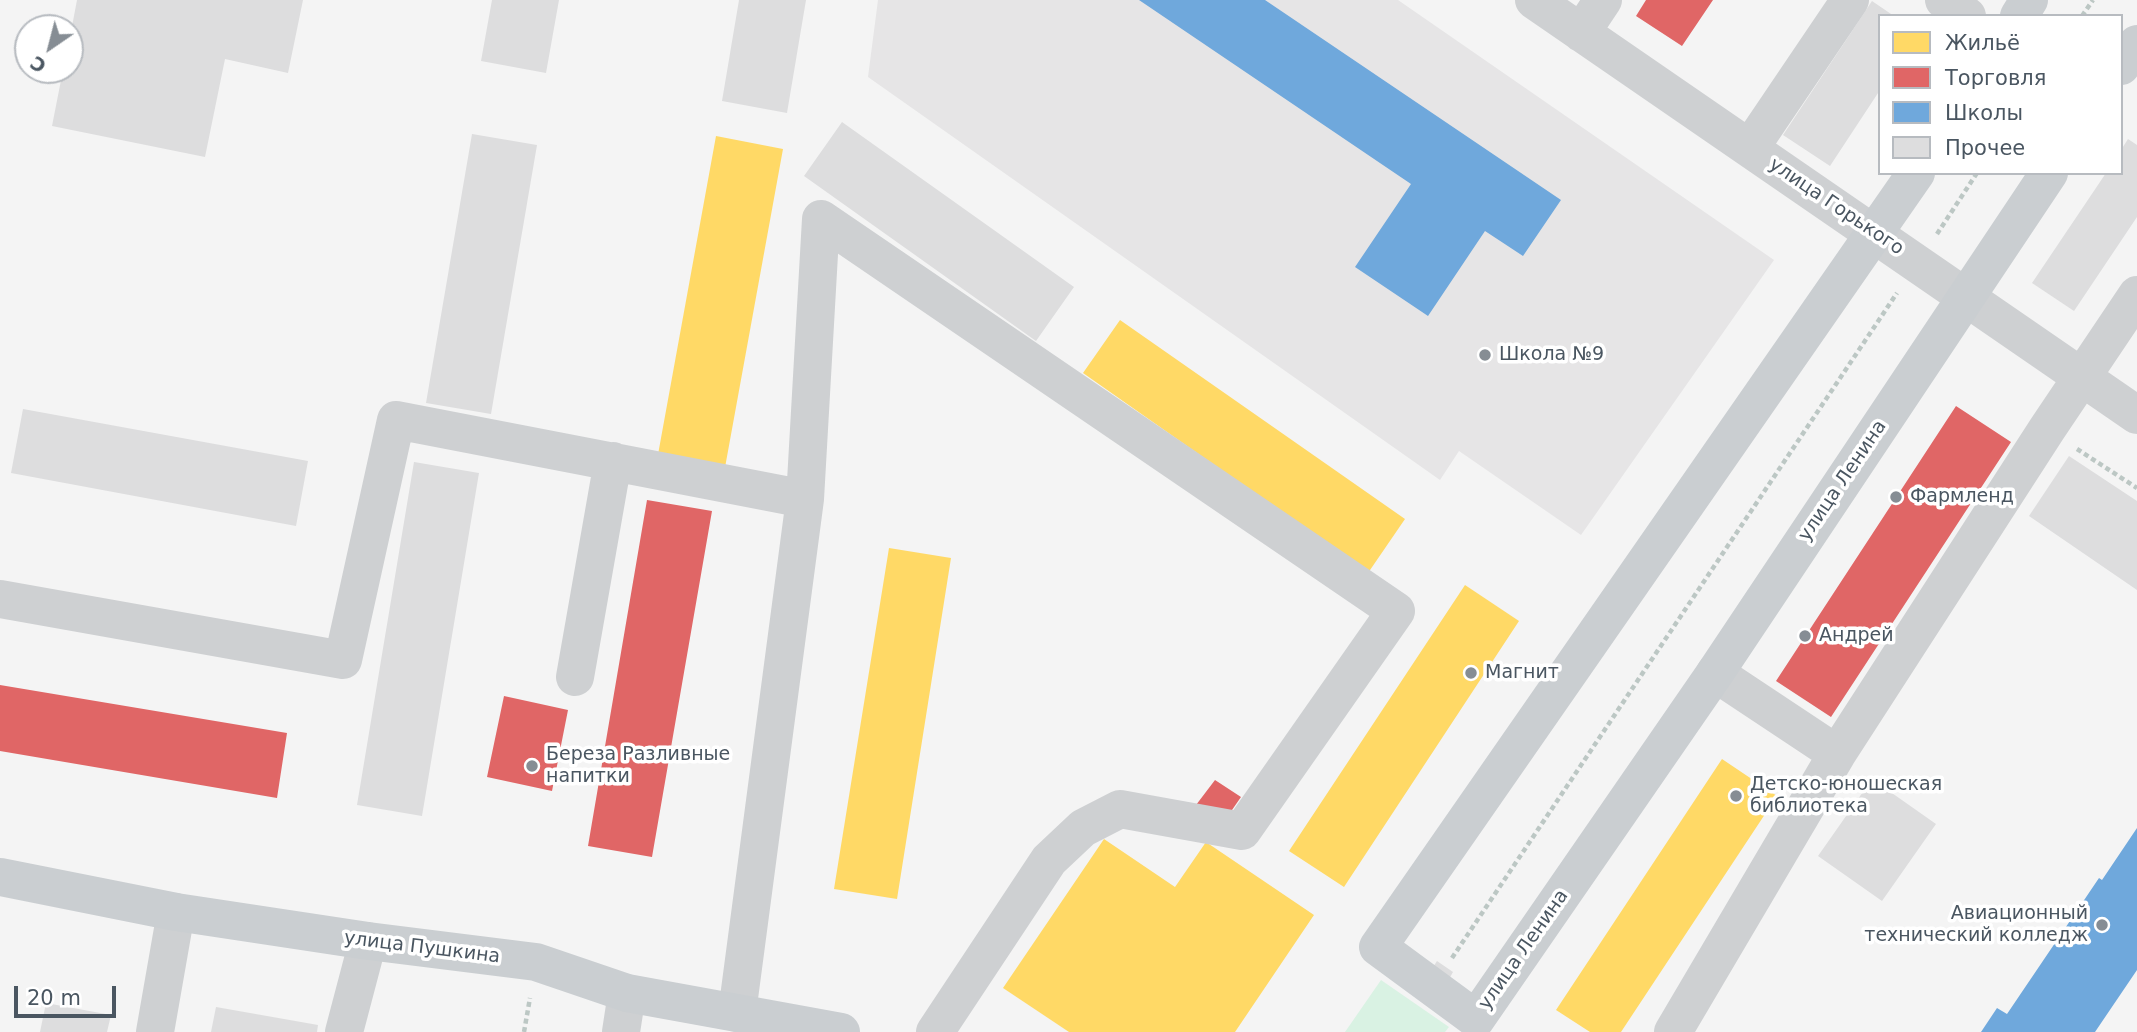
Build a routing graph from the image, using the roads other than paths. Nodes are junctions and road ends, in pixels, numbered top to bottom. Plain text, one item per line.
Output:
1 (1534, 0) edge
2 (1603, 0) edge
3 (1850, 0) edge
4 (1944, 0) edge
5 (1964, 14) edge
6 (1581, 33) junction
7 (2137, 44) edge
8 (2123, 63) edge
9 (1750, 148) junction
10 (1915, 175) edge
11 (2048, 175) edge
12 (1875, 234) junction
13 (2137, 295) edge
14 (1966, 296) junction
15 (2082, 377) junction
16 (2137, 415) edge
17 (613, 461) junction
18 (805, 499) junction
19 (0, 599) edge
20 (1715, 673) junction
21 (575, 677) dead end
22 (1837, 754) junction
23 (0, 877) edge
24 (177, 912) junction
25 (368, 942) junction
26 (627, 993) junction
27 (737, 1013) junction
28 (155, 1032) edge
29 (344, 1032) edge
30 (621, 1032) edge
31 (841, 1032) edge
32 (935, 1032) edge
33 (1673, 1032) edge

1 - 6 street, улица Горького
2 - 6 street
3 - 9 street
4 - 5 street
6 - 9 street, улица Горького
7 - 8 main road
9 - 12 street, улица Горького
10 - 12 main road, улица Ленина
11 - 14 main road, улица Ленина
12 - 14 street, улица Горького
12 - 20 main road, улица Ленина
13 - 15 street
14 - 15 street, улица Горького
14 - 20 main road, улица Ленина
15 - 16 street, улица Горького
15 - 22 street
17 - 18 street
17 - 19 street
17 - 21 street
18 - 27 street
18 - 32 street
20 - 22 street
22 - 33 street
23 - 24 main road, улица Пушкина
24 - 25 main road, улица Пушкина
24 - 28 street
25 - 26 main road, улица Пушкина
25 - 29 street
26 - 27 main road, улица Пушкина
26 - 30 street
27 - 31 main road, улица Пушкина

